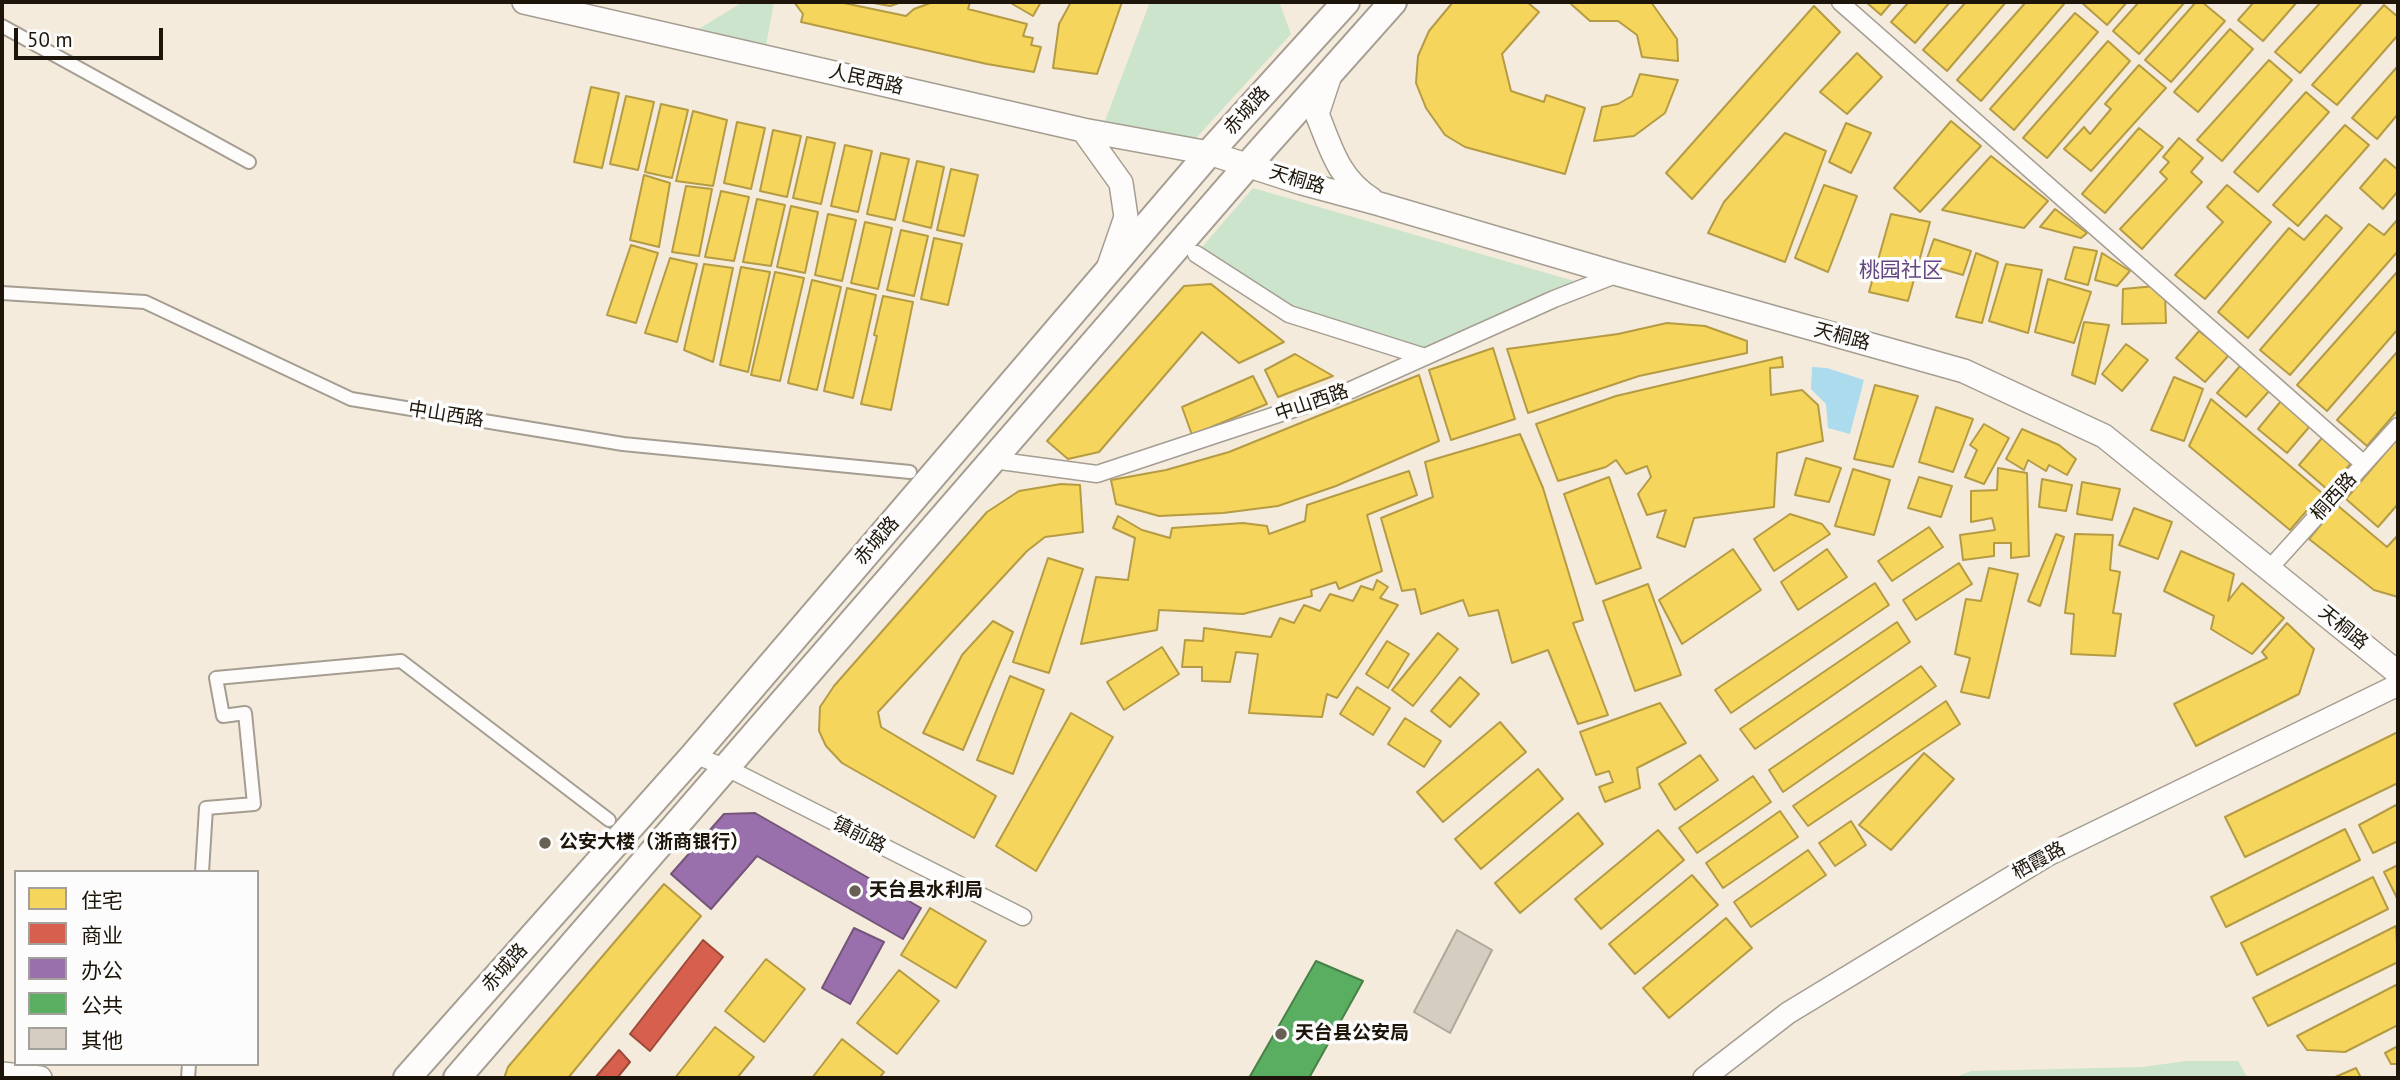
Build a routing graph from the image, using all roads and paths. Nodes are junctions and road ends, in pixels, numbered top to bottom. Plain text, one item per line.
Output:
1 (524, 2) edge
2 (1346, 2) edge
3 (1393, 2) edge
4 (1840, 2) edge
5 (2, 26) edge
6 (1331, 72) junction
7 (1083, 130) junction
8 (1209, 153) junction
9 (248, 162) dead end
10 (1248, 165) junction
11 (1376, 202) junction
12 (1196, 254) dead end
13 (1107, 272) junction
14 (1618, 274) junction
15 (2, 293) edge
16 (1425, 357) junction
17 (2398, 426) edge
18 (993, 460) junction
19 (2364, 464) junction
20 (910, 472) dead end
21 (2269, 569) junction
22 (2398, 673) edge
23 (2398, 685) edge
24 (694, 755) junction
25 (727, 768) junction
26 (609, 820) dead end
27 (202, 870) edge
28 (1023, 918) dead end
29 (2, 1074) edge
30 (40, 1078) edge
31 (407, 1078) edge
32 (457, 1078) edge
33 (1704, 1078) edge

1 - 7 main road, 人民西路
2 - 8 main road, 赤城路
3 - 6 main road, 赤城路
4 - 19 street
5 - 9 street
6 - 10 main road, 赤城路
6 - 11 main road
7 - 8 main road, 人民西路
7 - 13 main road
8 - 10 main road, 天桐路
8 - 13 main road, 赤城路
10 - 11 main road, 天桐路
10 - 18 main road, 赤城路
11 - 14 main road, 天桐路
12 - 16 street
13 - 24 main road, 赤城路
14 - 16 street, 中山西路
14 - 21 main road, 天桐路
15 - 20 street, 中山西路
16 - 18 street, 中山西路
17 - 19 street, 桐西路
18 - 25 main road, 赤城路
19 - 21 street, 桐西路
21 - 22 main road, 天桐路
23 - 33 street, 栖霞路
24 - 25 street, 镇前路
24 - 31 main road, 赤城路
25 - 28 street, 镇前路
25 - 32 main road, 赤城路
26 - 27 street
29 - 30 main road

